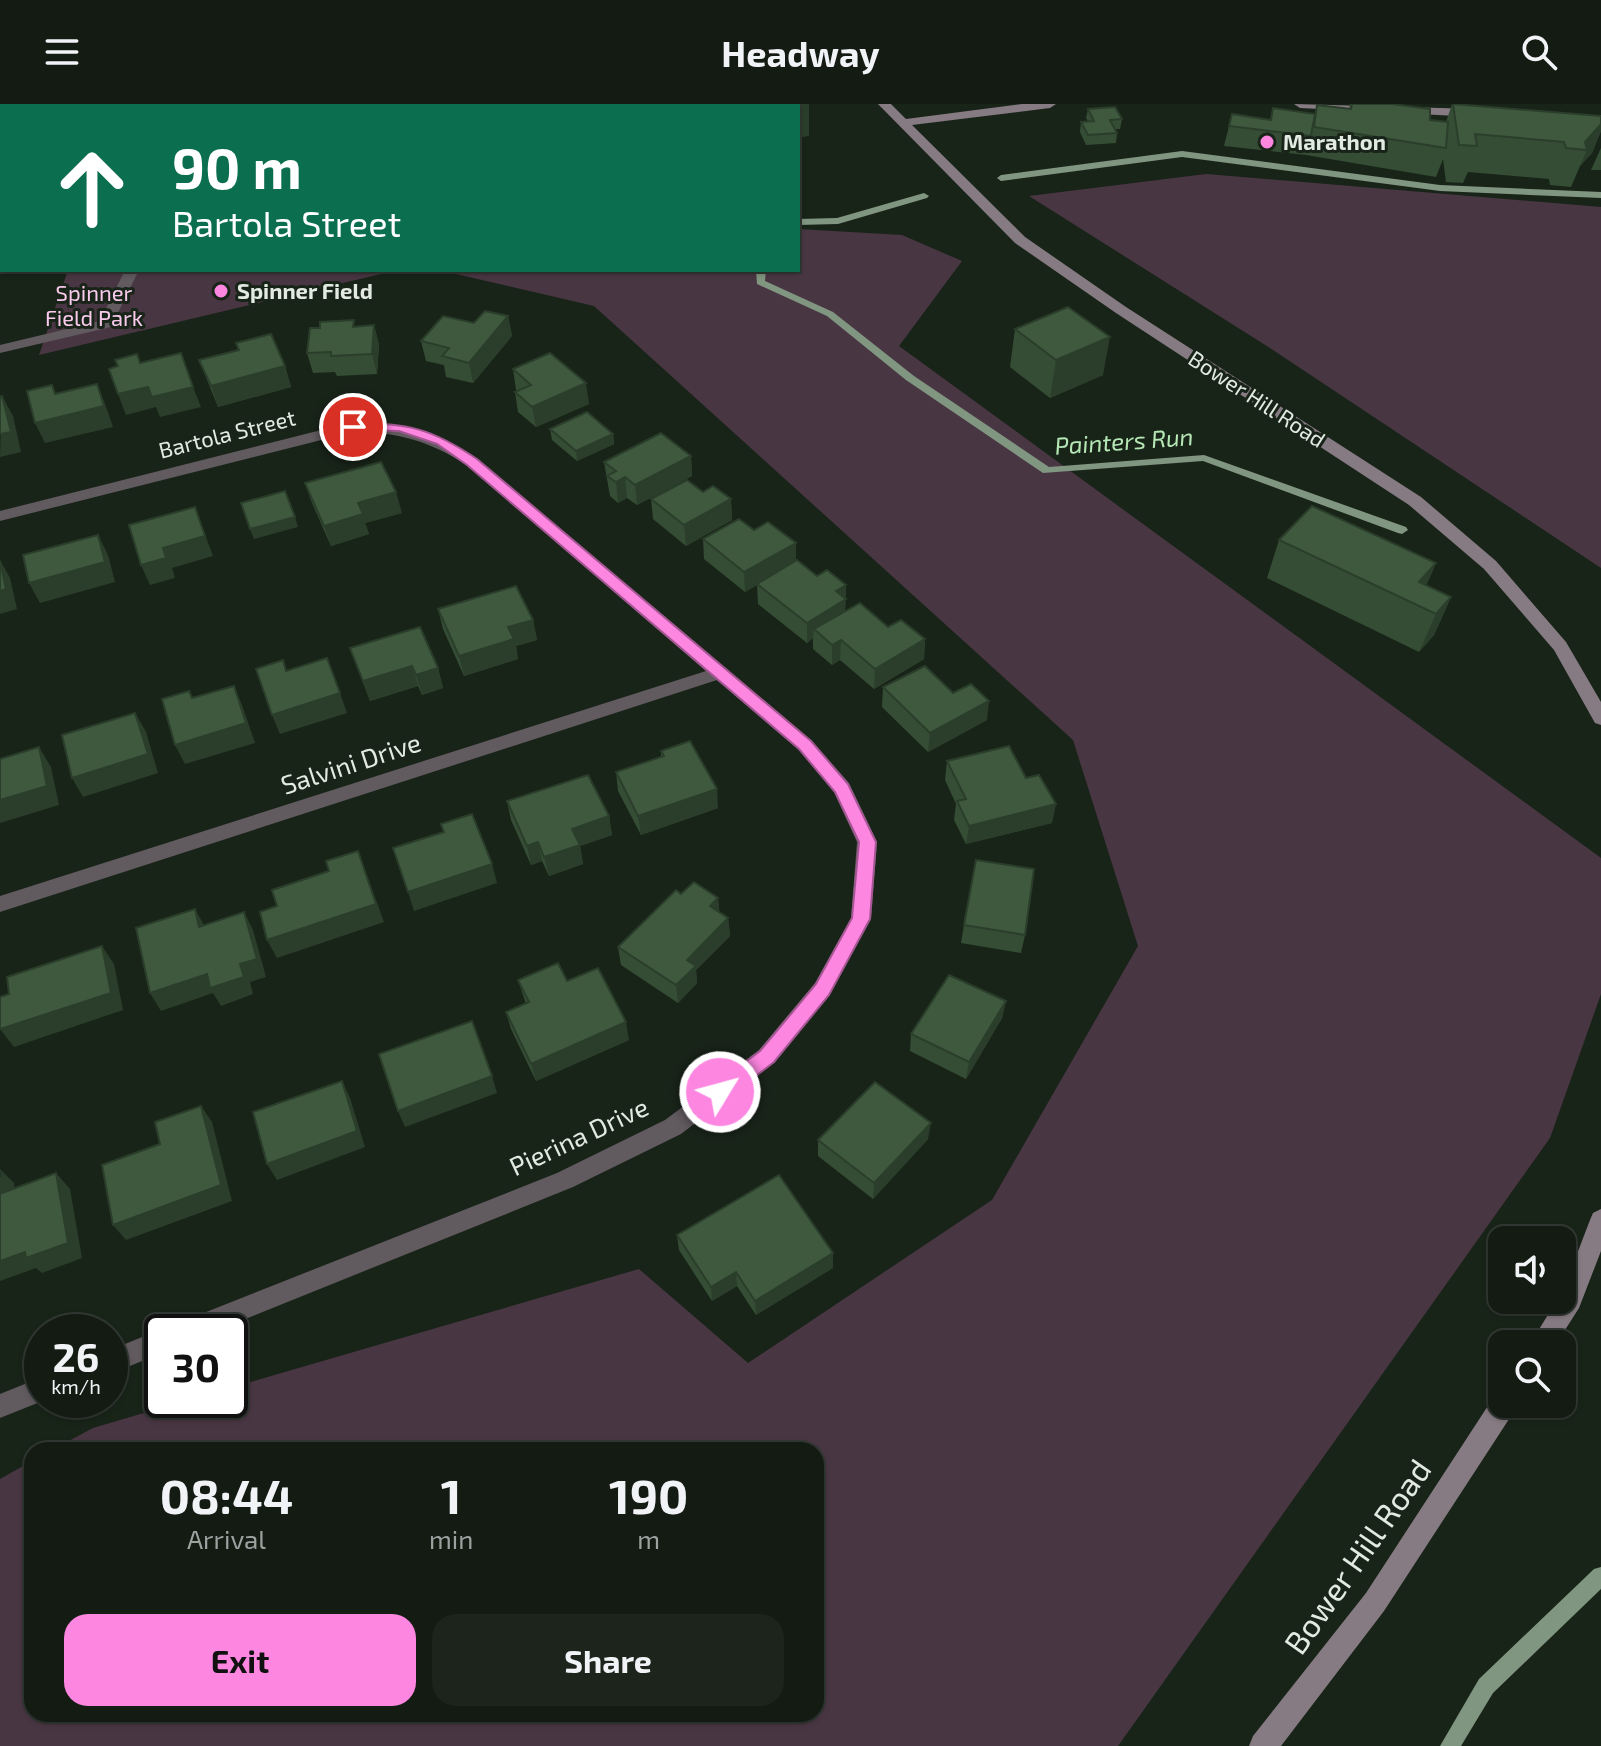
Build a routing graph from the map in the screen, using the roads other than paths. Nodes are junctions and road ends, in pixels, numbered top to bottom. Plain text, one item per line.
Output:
1 (884, 104) edge
2 (1050, 104) edge
3 (1300, 104) edge
4 (1490, 114) edge
5 (902, 123) junction
6 (131, 272) edge
7 (0, 349) edge
8 (0, 516) edge
9 (719, 673) junction
10 (1601, 718) edge
11 (0, 904) edge
12 (1601, 1220) edge
13 (229, 1314) edge
14 (1551, 1330) edge
15 (24, 1396) edge
16 (0, 1406) edge
17 (1495, 1418) edge
18 (1263, 1746) edge

1 - 5 main road, Bower Hill Road
2 - 5 main road
3 - 4 main road
5 - 10 main road, Bower Hill Road
6 - 7 street
8 - 9 street, Bartola Street
9 - 11 street, Salvini Drive
9 - 13 street, Pierina Drive
12 - 14 main road
15 - 16 street
17 - 18 main road, Bower Hill Road

